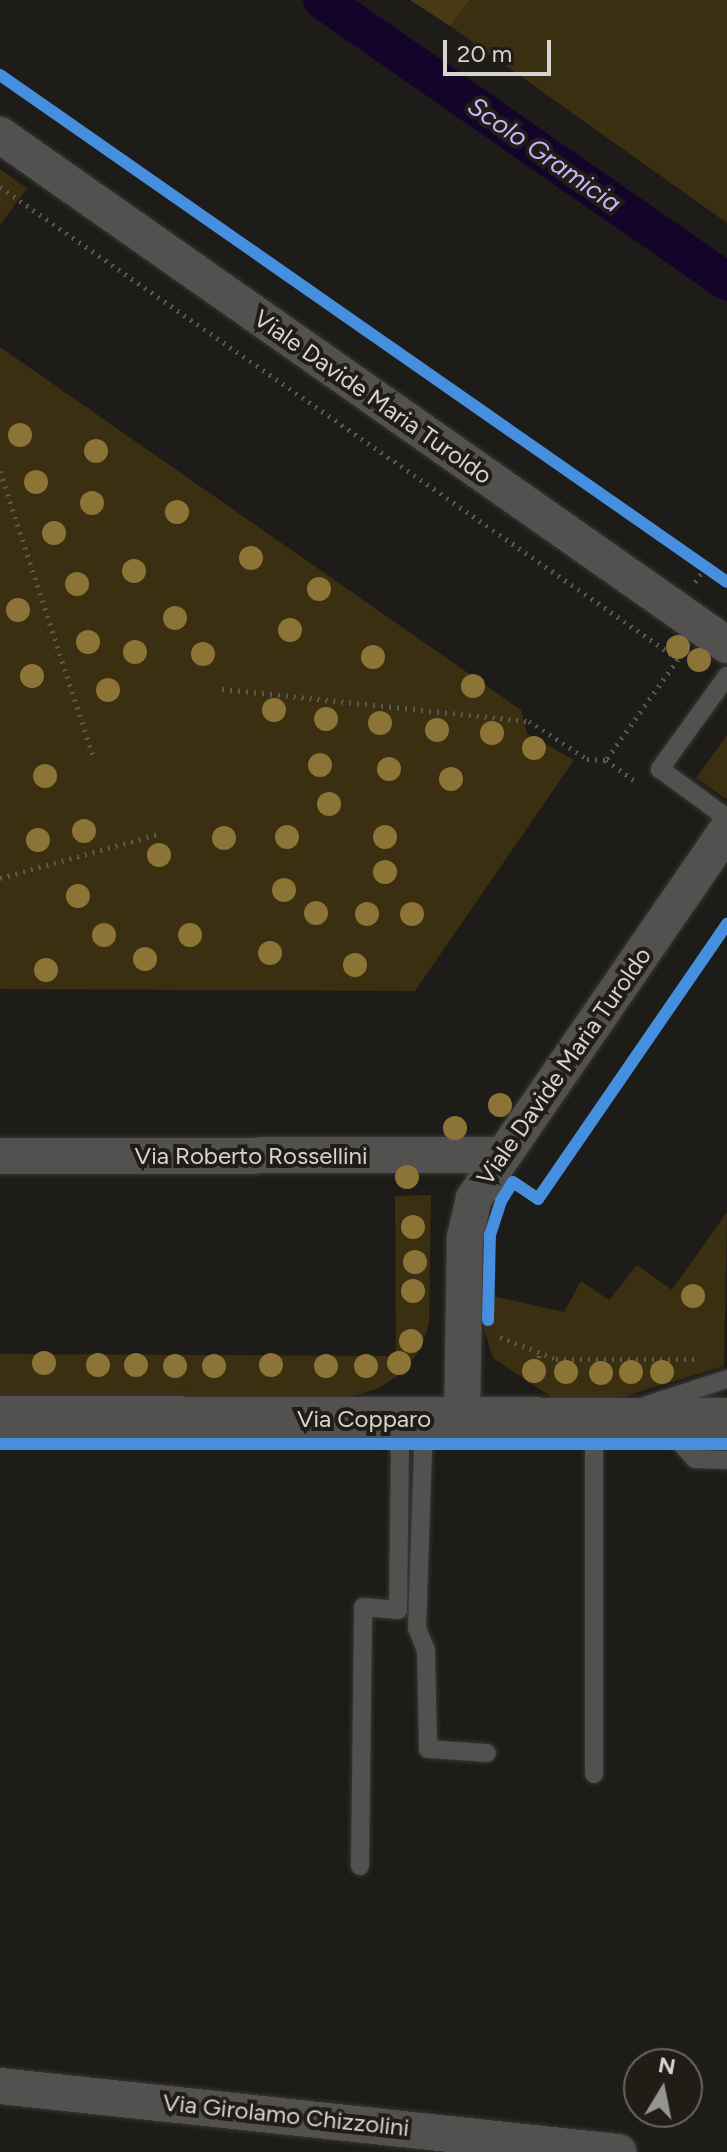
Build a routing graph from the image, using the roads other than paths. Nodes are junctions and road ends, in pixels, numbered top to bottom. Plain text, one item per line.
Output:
1 (6, 144) edge
2 (727, 645) edge
3 (727, 676) edge
4 (727, 818) edge
5 (727, 830) edge
6 (501, 1155) junction
7 (0, 1156) edge
8 (727, 1379) edge
9 (0, 1418) edge
10 (427, 1419) junction
11 (601, 1420) junction
12 (660, 1420) junction
13 (727, 1420) edge
14 (727, 1460) edge
15 (487, 1753) dead end
16 (594, 1774) dead end
17 (360, 1866) dead end
18 (0, 2086) edge
19 (618, 2152) edge

1 - 2 street, Viale Davide Maria Turoldo
3 - 4 lane
5 - 6 street, Viale Davide Maria Turoldo
6 - 7 street, Via Roberto Rossellini
6 - 10 street, Viale Davide Maria Turoldo
8 - 11 lane
9 - 10 street, Via Copparo
10 - 11 street, Via Copparo
10 - 15 lane
10 - 17 lane
11 - 12 street, Via Copparo
11 - 16 lane
12 - 13 street, Via Copparo
12 - 14 lane
18 - 19 street, Via Girolamo Chizzolini

